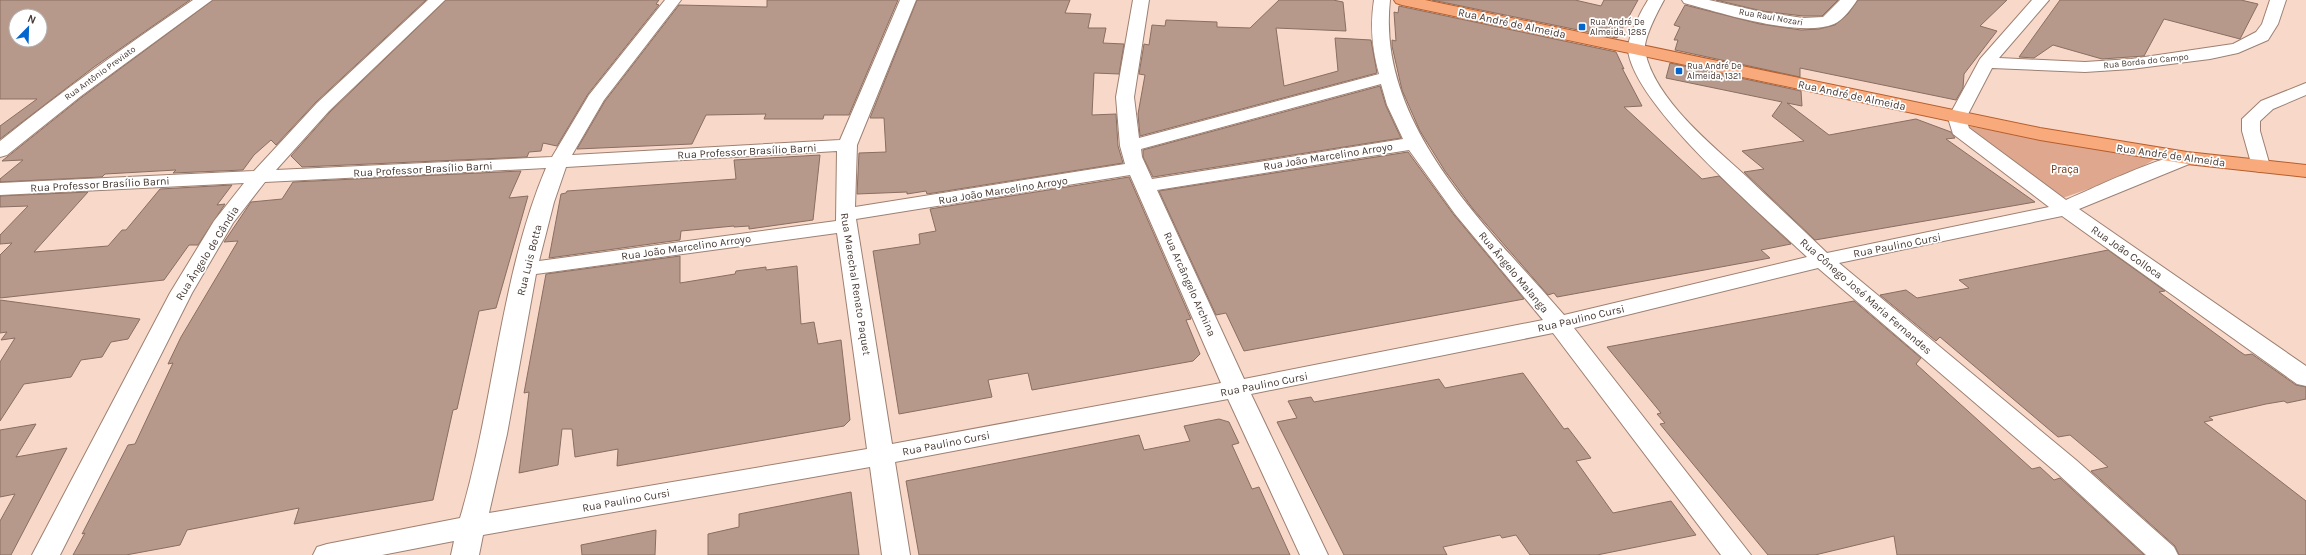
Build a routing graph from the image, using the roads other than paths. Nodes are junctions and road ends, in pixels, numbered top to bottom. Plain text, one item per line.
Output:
1 (204, 0) edge
2 (437, 0) edge
3 (673, 0) edge
4 (908, 0) edge
5 (1141, 0) edge
6 (1382, 0) edge
7 (1402, 0) edge
8 (1656, 0) edge
9 (1690, 0) edge
10 (1849, 0) edge
11 (2041, 0) edge
12 (2278, 0) edge
13 (1636, 48) junction
14 (1986, 63) junction
15 (1388, 76) junction
16 (2306, 88) edge
17 (1957, 118) junction
18 (1414, 143) junction
19 (847, 145) junction
20 (1130, 146) junction
21 (0, 151) edge
22 (2187, 158) junction
23 (559, 162) junction
24 (2260, 166) junction
25 (2305, 171) edge
26 (259, 177) junction
27 (1142, 177) junction
28 (0, 189) edge
29 (2064, 208) junction
30 (845, 220) junction
31 (1822, 260) junction
32 (526, 269) junction
33 (1559, 324) junction
34 (2306, 378) edge
35 (1236, 389) junction
36 (880, 456) junction
37 (470, 527) junction
38 (46, 555) edge
39 (327, 555) edge
40 (465, 555) edge
41 (896, 555) edge
42 (1314, 555) edge
43 (1737, 555) edge
44 (2164, 555) edge

1 - 21 street, Rua Antônio Previato
2 - 26 street, Rua Ângelo de Cândia
3 - 23 street, Rua Luis Botta
4 - 19 street, Rua Marechal Renato Paquet
5 - 20 street, Rua Arcângelo Archina
6 - 15 street, Rua Ângelo Malanga
7 - 13 main road, Rua André de Almeida
8 - 13 street
9 - 10 street, Rua Raul Nozari
11 - 14 street
12 - 14 street, Rua Borda do Campo
13 - 17 main road, Rua André de Almeida
13 - 31 street, Rua Cônego José Maria Fernandes
14 - 17 street
15 - 18 street, Rua Ângelo Malanga
15 - 20 street
16 - 24 street
17 - 22 main road, Rua André de Almeida
17 - 29 street, Rua João Colloca
18 - 27 street, Rua João Marcelino Arroyo
18 - 33 street, Rua Ângelo Malanga
19 - 23 street, Rua Professor Brasílio Barni
19 - 30 street, Rua Marechal Renato Paquet
20 - 27 street, Rua Arcângelo Archina
22 - 24 main road, Rua André de Almeida
22 - 29 street, Rua Paulino Cursi
23 - 26 street, Rua Professor Brasílio Barni
23 - 32 street, Rua Luis Botta
24 - 25 main road, Rua André de Almeida
26 - 28 street, Rua Professor Brasílio Barni
26 - 38 street, Rua Ângelo de Cândia
27 - 30 street, Rua João Marcelino Arroyo
27 - 35 street, Rua Arcângelo Archina
29 - 31 street, Rua Paulino Cursi
29 - 34 street, Rua João Colloca
30 - 32 street, Rua João Marcelino Arroyo
30 - 36 street, Rua Marechal Renato Paquet
31 - 33 street, Rua Paulino Cursi
31 - 44 street, Rua Cônego José Maria Fernandes
32 - 37 street, Rua Luis Botta
33 - 35 street, Rua Paulino Cursi
33 - 43 street, Rua Ângelo Malanga
35 - 36 street, Rua Paulino Cursi
35 - 42 street, Rua Arcângelo Archina
36 - 37 street, Rua Paulino Cursi
36 - 41 street, Rua Marechal Renato Paquet
37 - 39 street, Rua Paulino Cursi
37 - 40 street, Rua Luis Botta

